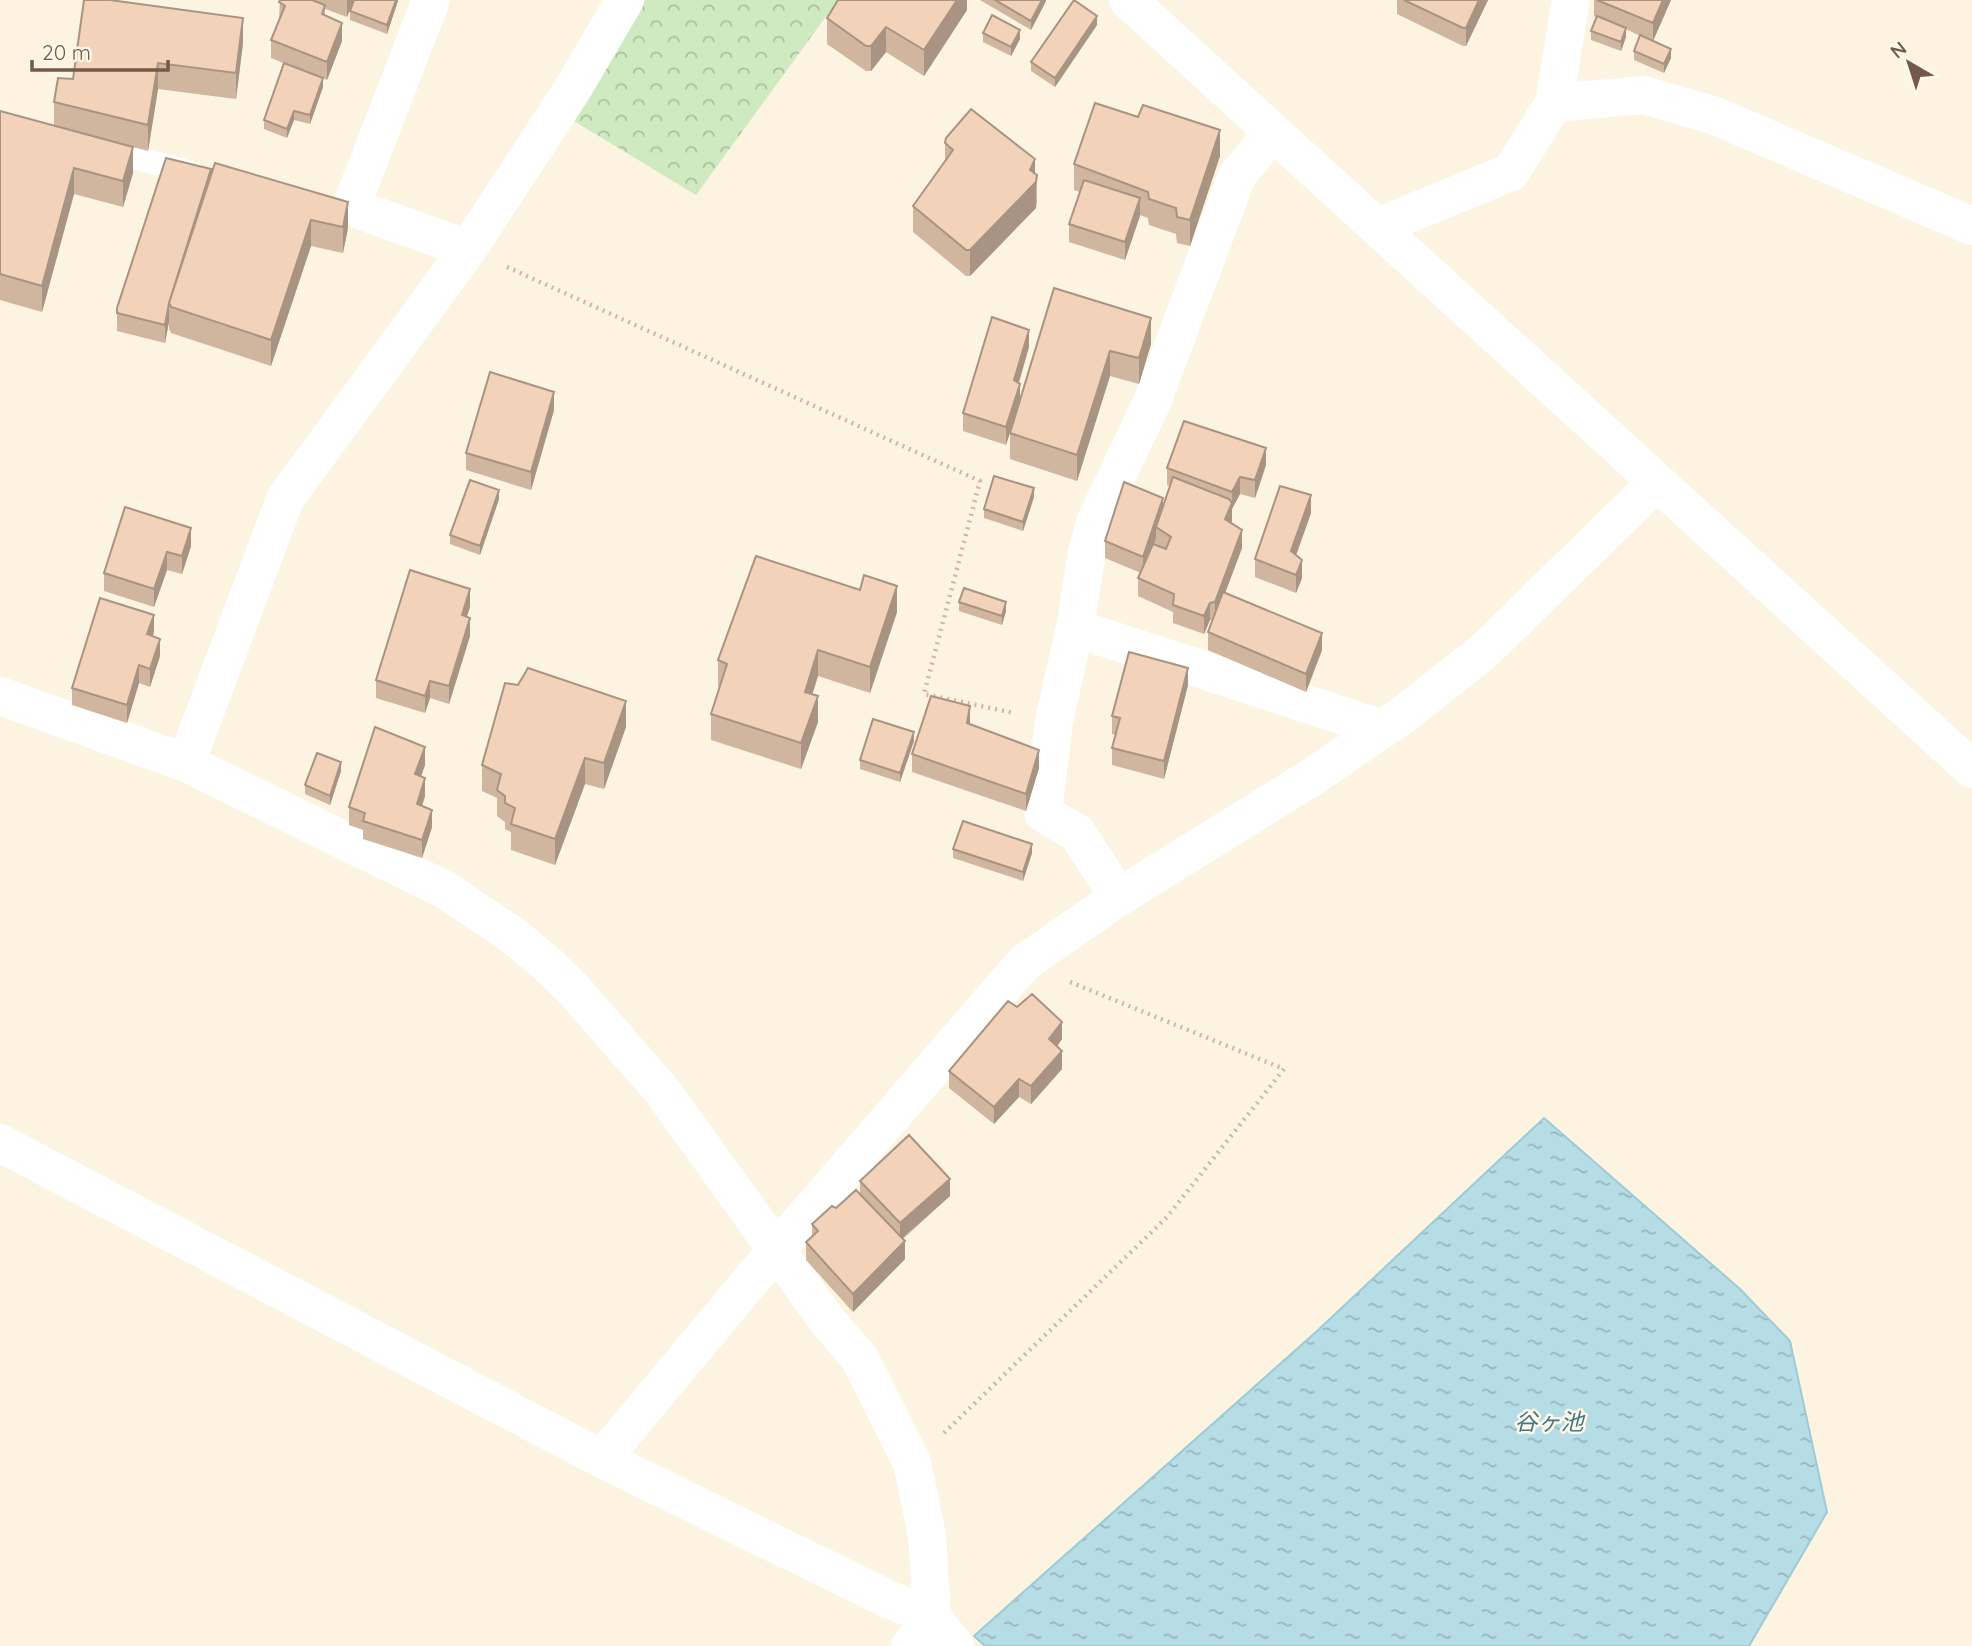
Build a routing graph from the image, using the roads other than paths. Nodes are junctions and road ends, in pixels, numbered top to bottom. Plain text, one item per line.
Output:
1 (431, 0) edge
2 (625, 0) edge
3 (1128, 0) edge
4 (1572, 0) edge
5 (1554, 103) junction
6 (1273, 132) junction
7 (79, 141) edge
8 (210, 179) edge
9 (1972, 226) edge
10 (1377, 227) junction
11 (468, 250) junction
12 (1656, 483) junction
13 (1075, 628) junction
14 (0, 696) edge
15 (1383, 729) junction
16 (186, 763) junction
17 (1972, 769) edge
18 (1119, 897) junction
19 (0, 1143) edge
20 (777, 1249) junction
21 (602, 1459) junction
22 (932, 1636) edge

1 - 11 street
2 - 11 street
3 - 6 street
4 - 5 street
5 - 9 street
5 - 10 street
6 - 10 street
6 - 13 street
7 - 8 lane
10 - 12 street
11 - 16 street
12 - 15 street
12 - 17 street
13 - 15 street
13 - 18 street
14 - 16 street
15 - 18 street
16 - 20 street
18 - 20 street
19 - 21 street
20 - 21 street
20 - 22 street
21 - 22 street

